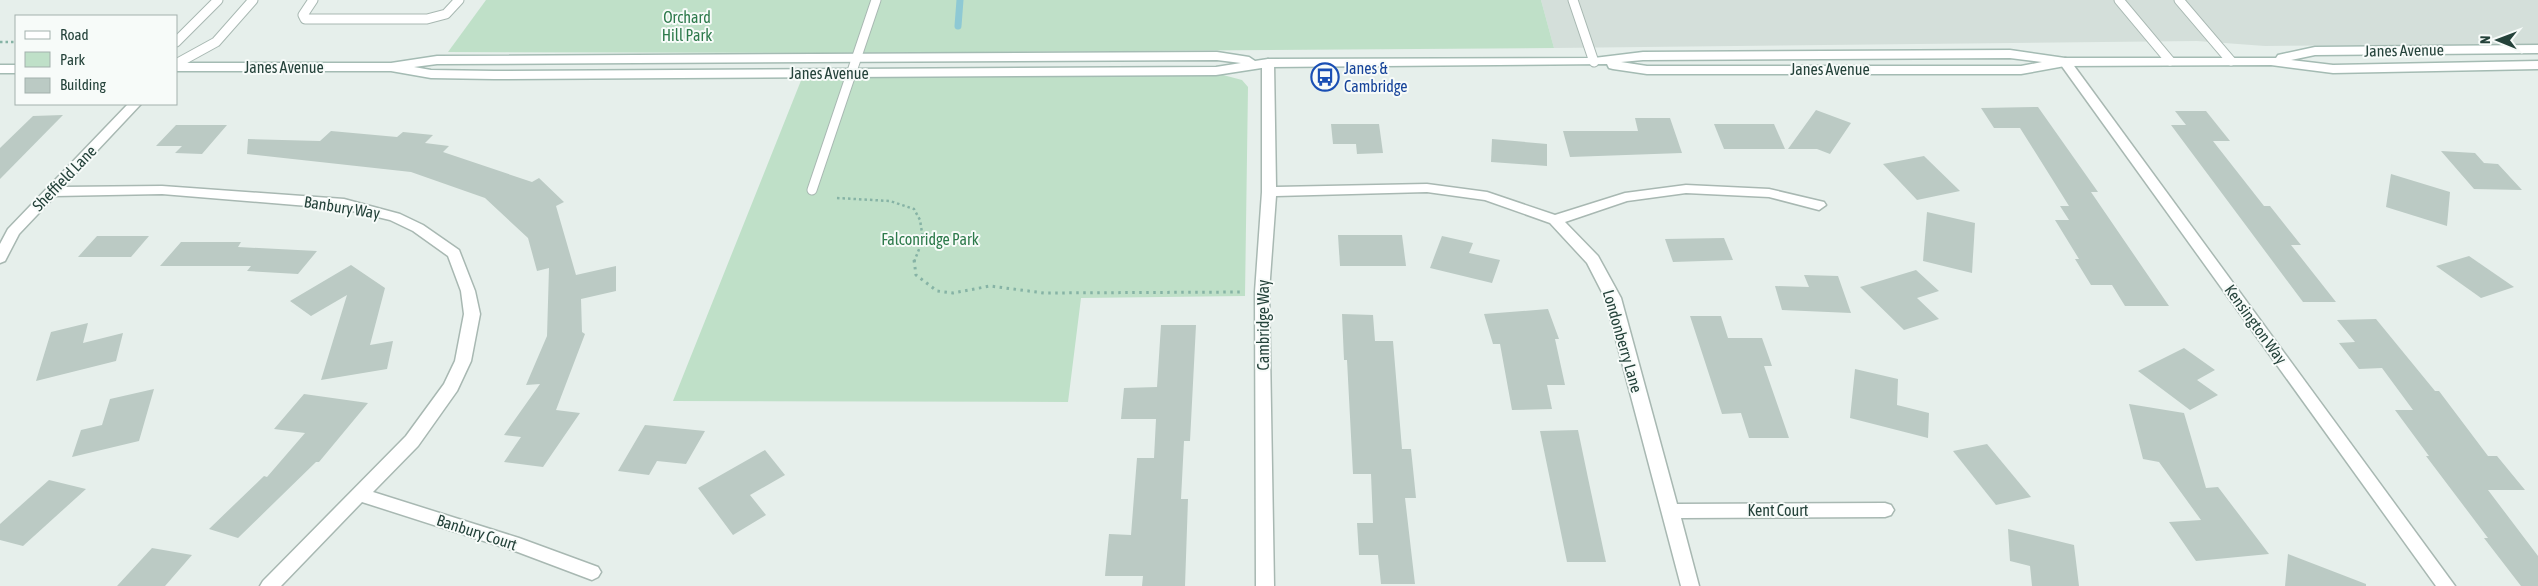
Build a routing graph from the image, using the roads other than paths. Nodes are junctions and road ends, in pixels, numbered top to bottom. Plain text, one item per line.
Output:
1 (218, 0) edge
2 (254, 0) edge
3 (313, 0) edge
4 (460, 0) edge
5 (876, 0) edge
6 (1573, 0) edge
7 (2119, 0) edge
8 (2179, 0) edge
9 (178, 40) edge
10 (2538, 49) edge
11 (857, 59) junction
12 (2170, 61) junction
13 (2231, 61) junction
14 (2271, 61) junction
15 (1594, 62) junction
16 (2065, 62) junction
17 (1268, 63) junction
18 (178, 65) edge
19 (2538, 65) edge
20 (178, 66) edge
21 (391, 67) junction
22 (0, 69) edge
23 (15, 69) edge
24 (852, 73) junction
25 (134, 105) edge
26 (812, 190) dead end
27 (50, 192) junction
28 (1269, 192) junction
29 (1819, 205) dead end
30 (1555, 220) junction
31 (0, 258) edge
32 (361, 495) junction
33 (1885, 510) dead end
34 (1671, 511) junction
35 (592, 572) dead end
36 (270, 586) edge
37 (1264, 586) edge
38 (1690, 586) edge
39 (2446, 586) edge

1 - 9 lane
2 - 18 lane
3 - 4 lane
5 - 11 lane
6 - 15 lane
7 - 12 lane
8 - 13 lane
10 - 14 street, Janes Avenue
11 - 17 street, Janes Avenue
11 - 21 street, Janes Avenue
11 - 24 lane
12 - 13 street, Janes Avenue
12 - 16 street, Janes Avenue
13 - 14 street, Janes Avenue
14 - 19 street, Janes Avenue
15 - 16 street, Janes Avenue
15 - 17 street, Janes Avenue
16 - 39 street, Kensington Way
17 - 24 street, Janes Avenue
17 - 28 street, Cambridge Way
20 - 21 street, Janes Avenue
21 - 24 street, Janes Avenue
22 - 23 street
24 - 26 lane
25 - 27 street, Sheffield Lane
27 - 31 street, Sheffield Lane
27 - 32 street, Banbury Way
28 - 30 street, Londonberry Lane
28 - 37 street, Cambridge Way
29 - 30 street
30 - 34 street, Londonberry Lane
32 - 35 street, Banbury Court
32 - 36 street, Banbury Way
33 - 34 street, Kent Court
34 - 38 street, Londonberry Lane

